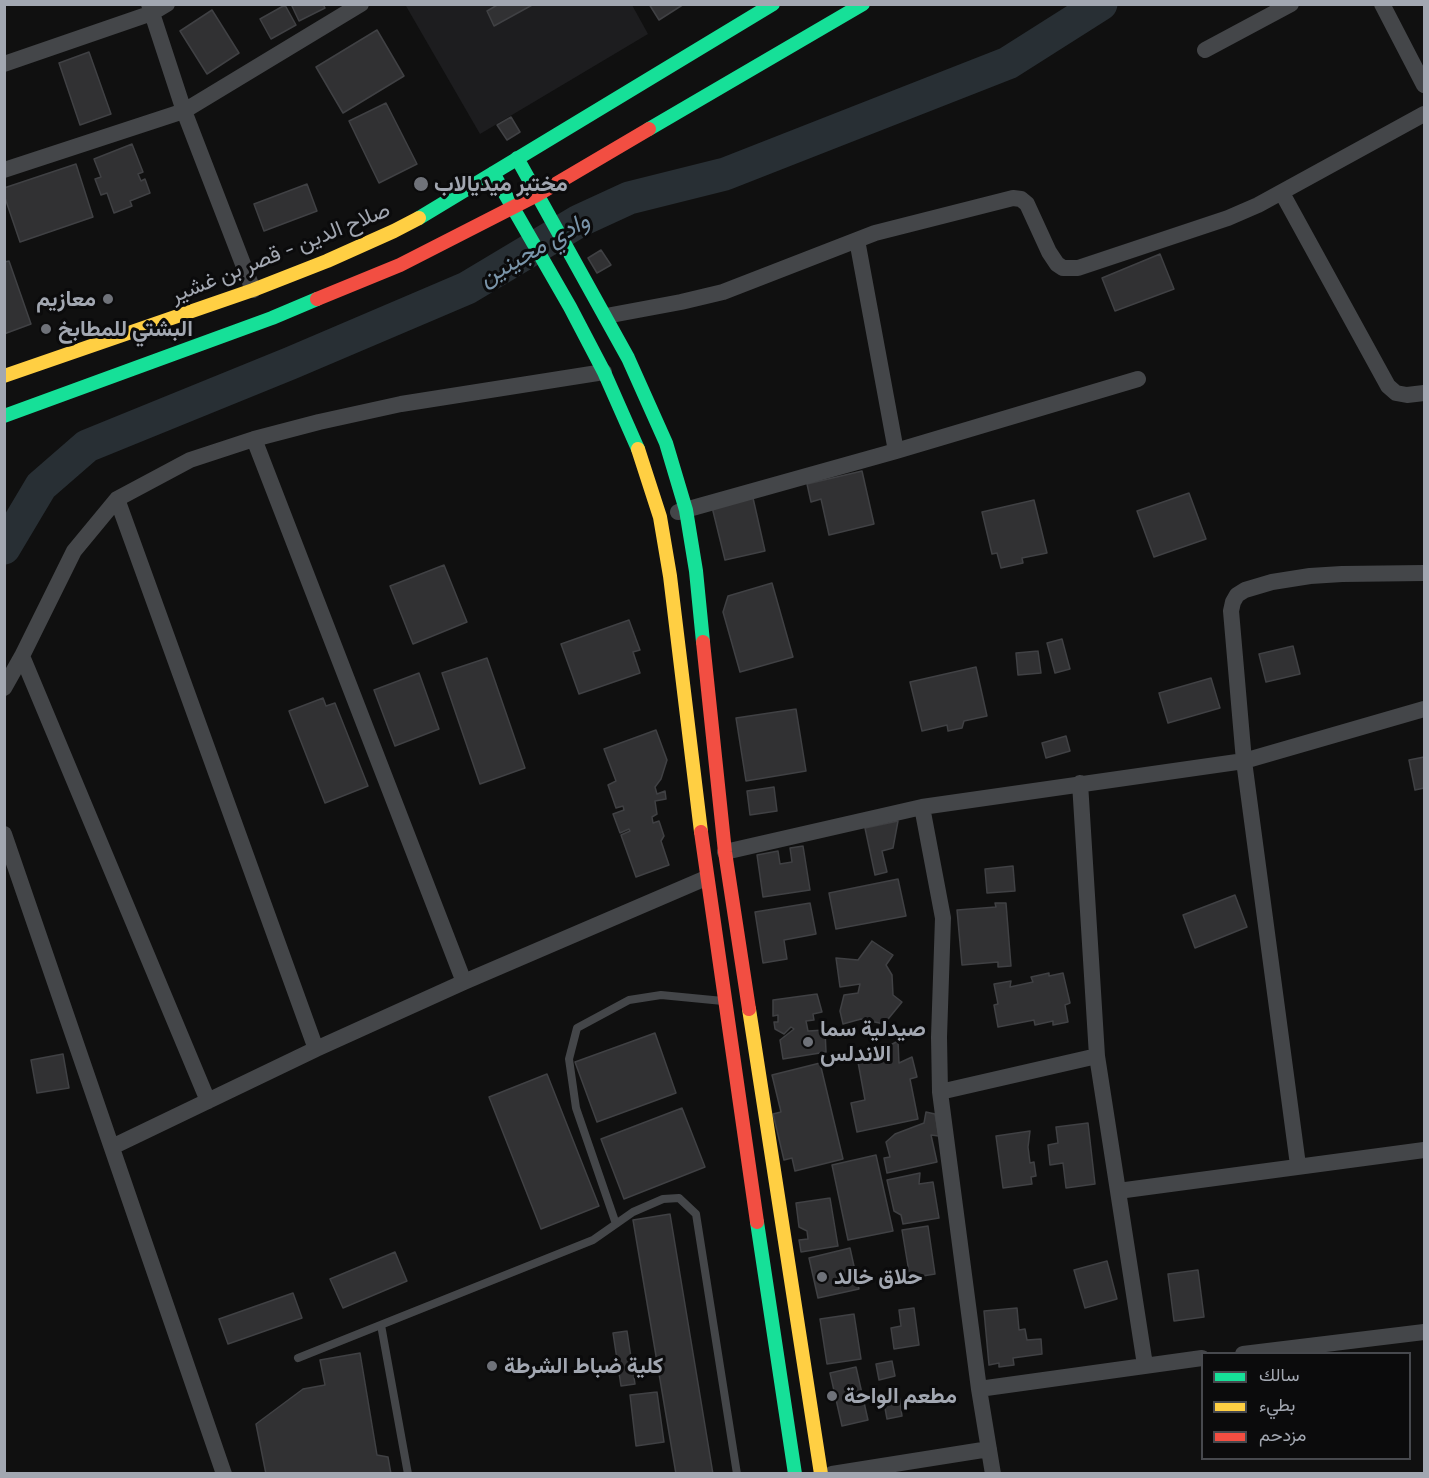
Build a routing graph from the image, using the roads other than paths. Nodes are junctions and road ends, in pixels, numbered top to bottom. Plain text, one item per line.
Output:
1 (167, 4) edge
2 (361, 4) edge
3 (863, 4) edge
4 (1291, 4) edge
5 (1382, 4) edge
6 (767, 6) edge
7 (150, 9) edge
8 (1205, 50) dead end
9 (4, 64) edge
10 (1425, 85) edge
11 (184, 111) junction
12 (1425, 114) edge
13 (517, 158) junction
14 (4, 170) edge
15 (493, 173) junction
16 (1282, 193) junction
17 (537, 195) junction
18 (513, 208) junction
19 (857, 240) junction
20 (253, 290) junction
21 (606, 316) junction
22 (604, 372) junction
23 (4, 376) edge
24 (1138, 379) dead end
25 (1425, 393) edge
26 (4, 416) edge
27 (254, 440) junction
28 (896, 451) junction
29 (117, 499) junction
30 (686, 510) junction
31 (660, 517) junction
32 (1425, 573) edge
33 (22, 656) junction
34 (4, 688) edge
35 (1425, 709) edge
36 (1244, 761) junction
37 (1080, 783) junction
38 (922, 807) junction
39 (4, 834) edge
40 (725, 852) junction
41 (706, 878) junction
42 (464, 982) junction
43 (747, 997) junction
44 (723, 1001) junction
45 (316, 1049) junction
46 (1097, 1056) junction
47 (940, 1092) junction
48 (208, 1101) junction
49 (112, 1147) junction
50 (1425, 1150) edge
51 (1298, 1165) junction
52 (1118, 1191) junction
53 (616, 1224) junction
54 (381, 1325) junction
55 (1425, 1332) edge
56 (1252, 1352) edge
57 (298, 1358) dead end
58 (1201, 1358) edge
59 (1145, 1365) junction
60 (979, 1389) junction
61 (988, 1449) junction
62 (224, 1473) edge
63 (408, 1473) edge
64 (737, 1473) edge
65 (795, 1473) edge
66 (821, 1473) edge
67 (832, 1473) edge
68 (993, 1473) edge

1 - 7 street
2 - 11 street
3 - 17 main road
4 - 8 street
5 - 10 street
6 - 13 main road, صلاح الدين - قصر بن غشير
7 - 9 street
7 - 11 street
11 - 14 street
11 - 20 street
12 - 16 street
13 - 15 main road, صلاح الدين - قصر بن غشير
13 - 17 main road
15 - 18 main road
15 - 20 main road, صلاح الدين - قصر بن غشير
16 - 19 street
16 - 25 street
17 - 18 main road
17 - 21 main road
18 - 22 main road
18 - 26 main road
19 - 21 street
19 - 28 street
20 - 23 main road, صلاح الدين - قصر بن غشير
21 - 30 main road
22 - 27 street
22 - 31 main road
24 - 28 street
27 - 29 street
27 - 42 street
28 - 30 street
29 - 33 street
29 - 45 street
30 - 31 street
30 - 40 main road
31 - 41 main road
32 - 36 street
33 - 34 street
33 - 48 street
35 - 36 street
36 - 37 street
36 - 51 street
37 - 38 street
37 - 46 street
38 - 40 street
38 - 47 street
39 - 49 street
40 - 43 main road
41 - 42 street
41 - 44 main road
42 - 45 street
43 - 44 lane
43 - 66 main road
44 - 53 lane
44 - 65 main road
45 - 48 street
46 - 47 street
46 - 52 street
47 - 60 street
48 - 49 street
49 - 62 street
50 - 51 street
51 - 52 street
52 - 59 street
53 - 54 lane
53 - 64 lane
54 - 57 lane
54 - 63 lane
55 - 56 street
58 - 59 street
59 - 60 street
60 - 61 street
61 - 67 street
61 - 68 street

